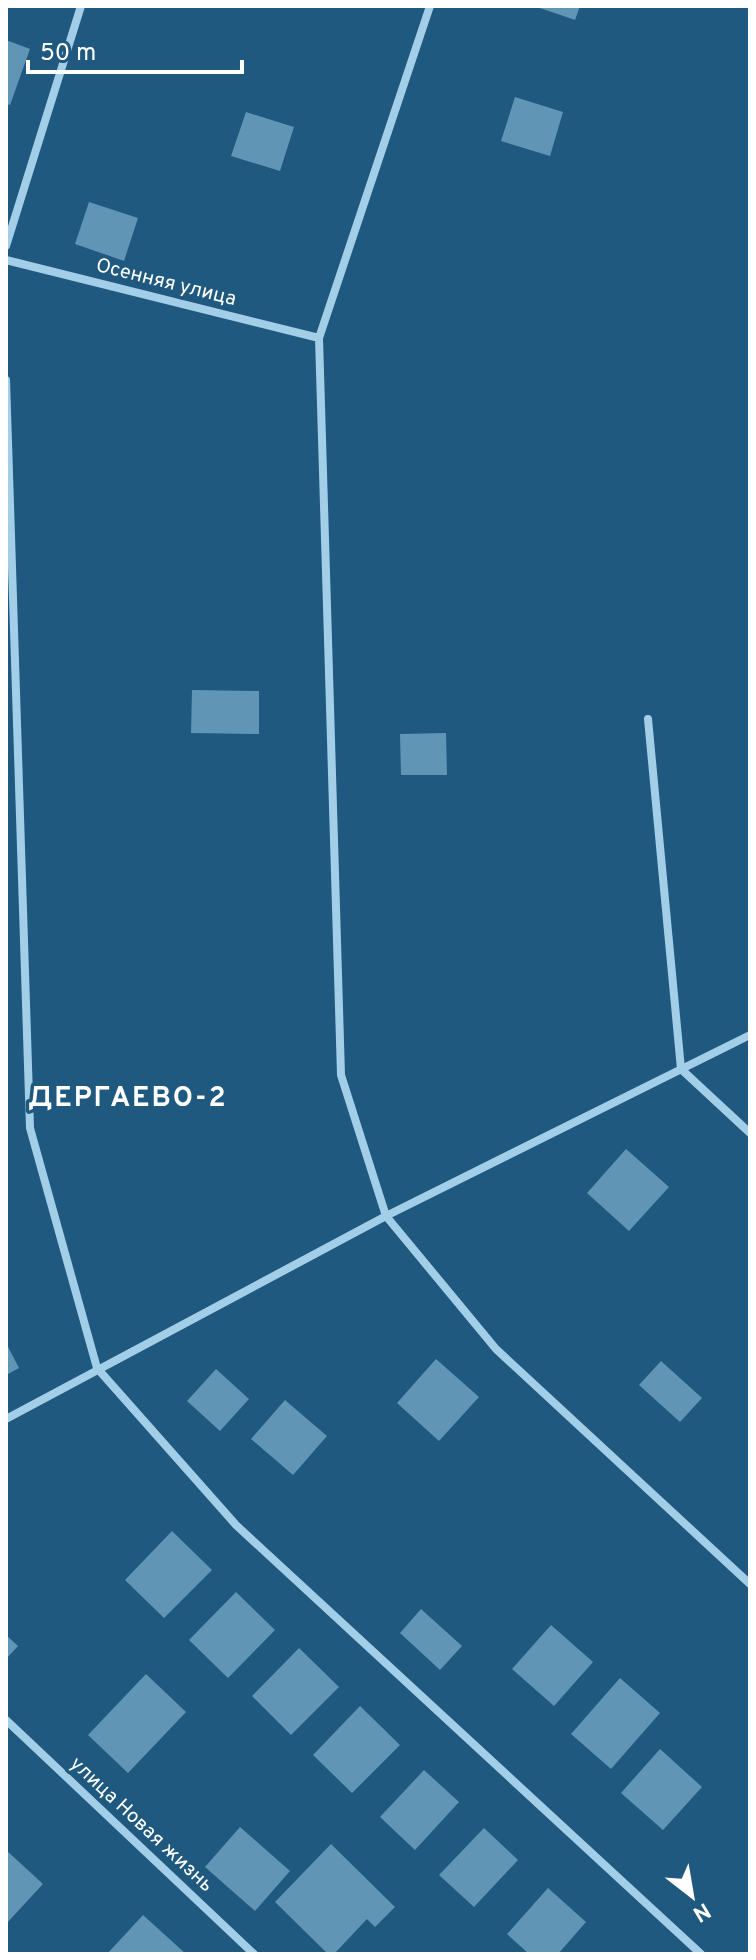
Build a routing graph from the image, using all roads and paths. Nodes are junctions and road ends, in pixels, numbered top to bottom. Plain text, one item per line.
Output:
1 (81, 6) edge
2 (430, 6) edge
3 (6, 246) edge
4 (6, 260) edge
5 (319, 338) junction
6 (6, 380) edge
7 (648, 719) dead end
8 (750, 1035) edge
9 (681, 1069) junction
10 (750, 1133) edge
11 (386, 1216) junction
12 (97, 1368) junction
13 (6, 1419) edge
14 (750, 1584) edge
15 (6, 1720) edge
16 (254, 1954) edge
17 (701, 1954) edge

1 - 3 street
2 - 5 street
4 - 5 street, Осенняя улица
5 - 11 street
6 - 12 street
7 - 9 street
8 - 9 street
9 - 10 street
9 - 11 street
11 - 12 street
11 - 14 street
12 - 13 street
12 - 17 street
15 - 16 street, улица Новая жизнь

